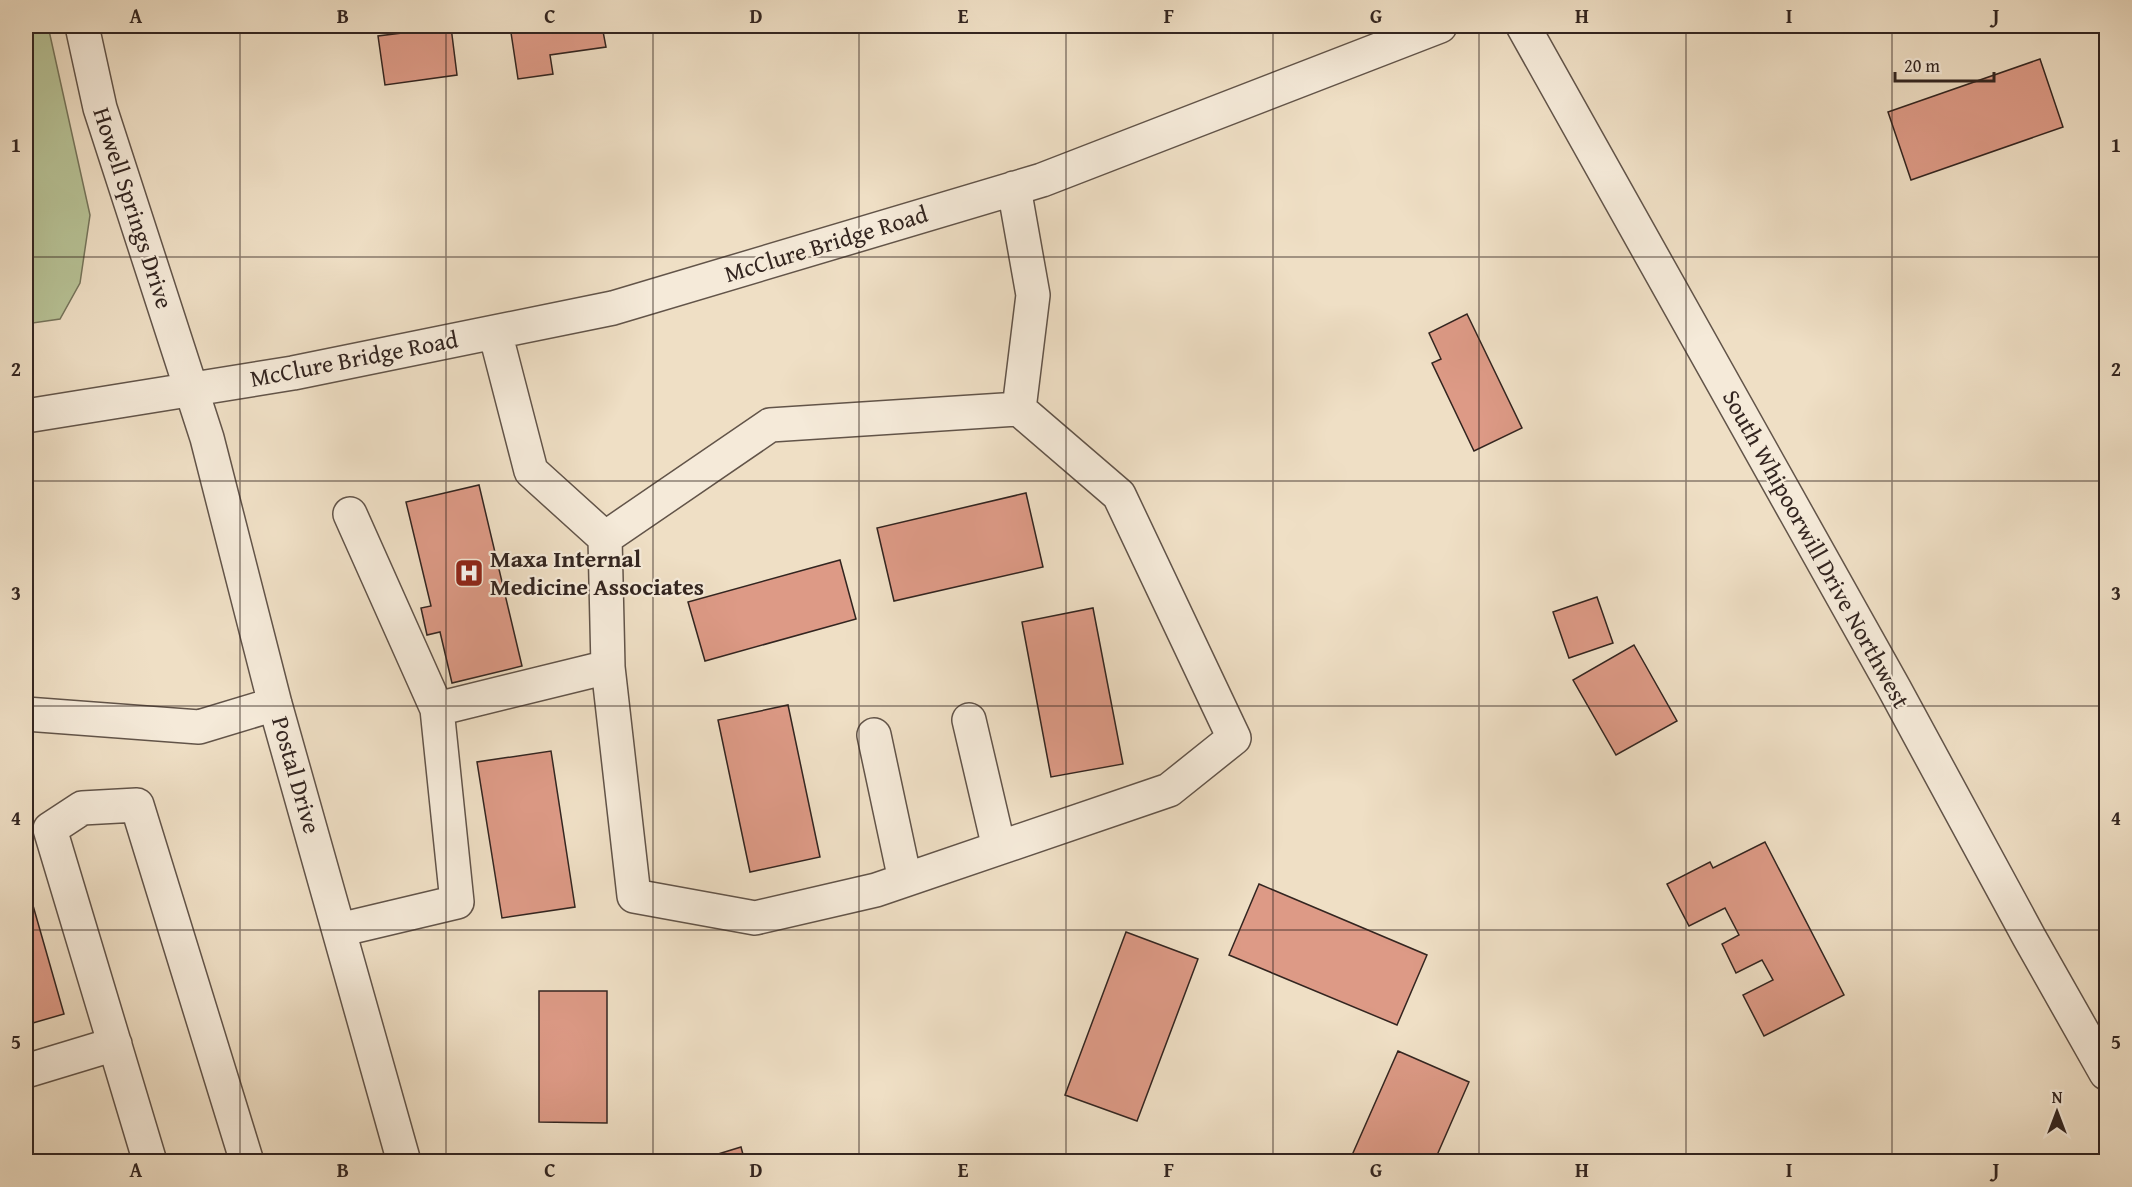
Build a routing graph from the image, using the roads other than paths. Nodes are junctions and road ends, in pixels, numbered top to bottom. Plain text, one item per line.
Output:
1 (82, 26) edge
2 (1440, 26) edge
3 (1523, 26) edge
4 (1014, 188) junction
5 (495, 332) junction
6 (191, 388) junction
7 (1019, 409) junction
8 (26, 416) edge
9 (350, 514) dead end
10 (605, 538) junction
11 (608, 667) junction
12 (275, 704) junction
13 (437, 709) junction
14 (26, 714) edge
15 (969, 720) dead end
16 (874, 735) dead end
17 (999, 848) junction
18 (905, 880) junction
19 (339, 930) junction
20 (115, 1044) junction
21 (26, 1071) edge
22 (2106, 1073) edge
23 (150, 1161) edge
24 (247, 1161) edge
25 (405, 1161) edge

1 - 6 street, Howell Springs Drive
2 - 4 street, McClure Bridge Road
3 - 22 street, South Whipoorwill Drive Northwest
4 - 5 street, McClure Bridge Road
4 - 7 street
5 - 6 street, McClure Bridge Road
5 - 10 street
6 - 8 street, McClure Bridge Road
6 - 12 street, Postal Drive
7 - 10 street
7 - 17 street
9 - 13 street
10 - 11 street
11 - 13 street
11 - 18 street
12 - 14 street
12 - 19 street, Postal Drive
13 - 19 street
15 - 17 street
16 - 18 street
17 - 18 street
19 - 25 street, Postal Drive
20 - 21 street
20 - 23 street
20 - 24 street

